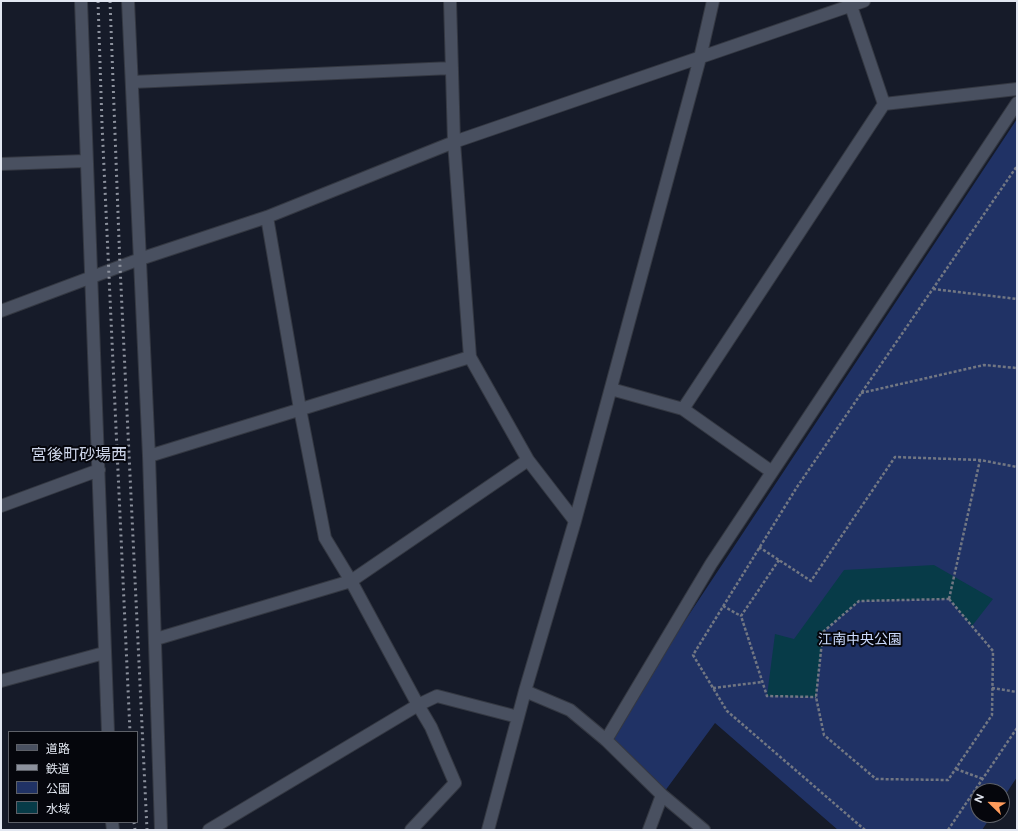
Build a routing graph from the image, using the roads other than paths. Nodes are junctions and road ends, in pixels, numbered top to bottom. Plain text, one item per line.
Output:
1 (81, 1) edge
2 (128, 1) edge
3 (450, 1) edge
4 (713, 1) edge
5 (864, 1) edge
6 (851, 6) junction
7 (700, 58) junction
8 (452, 68) junction
9 (132, 82) junction
10 (1017, 89) edge
11 (1017, 103) edge
12 (884, 104) junction
13 (454, 142) junction
14 (86, 160) junction
15 (1, 164) edge
16 (267, 217) junction
17 (140, 259) junction
18 (92, 276) junction
19 (1, 311) edge
20 (470, 357) junction
21 (611, 389) junction
22 (300, 409) junction
23 (683, 409) junction
24 (149, 456) junction
25 (528, 460) junction
26 (99, 470) junction
27 (772, 472) junction
28 (1, 506) edge
29 (576, 521) junction
30 (351, 581) junction
31 (156, 639) junction
32 (104, 653) junction
33 (1, 681) edge
34 (526, 691) junction
35 (418, 705) junction
36 (518, 717) junction
37 (108, 731) edge
38 (606, 740) junction
39 (662, 795) junction
40 (161, 830) edge
41 (209, 830) edge
42 (411, 830) edge
43 (488, 830) edge
44 (649, 830) edge
45 (704, 830) edge

1 - 14 street
2 - 9 street
3 - 8 street
4 - 7 street
5 - 6 street
6 - 7 street
6 - 12 street
7 - 13 street
7 - 21 street
8 - 9 street
8 - 13 street
9 - 17 street
10 - 12 street
11 - 27 street
12 - 23 street
13 - 16 street
13 - 20 street
14 - 15 street
14 - 18 street
16 - 17 street
16 - 22 street
17 - 18 street
17 - 24 street
18 - 19 street
18 - 26 street
20 - 22 street
20 - 25 street
21 - 23 street
21 - 29 street
22 - 24 street
22 - 30 street
23 - 27 street
24 - 31 street
25 - 29 street
25 - 30 street
26 - 28 street
26 - 32 street
27 - 38 street
29 - 34 street
30 - 31 street
30 - 35 street
31 - 40 street
32 - 33 street
32 - 37 street
34 - 36 street
34 - 38 street
35 - 36 street
35 - 41 street
35 - 42 street
36 - 43 street
38 - 39 street
39 - 44 street
39 - 45 street

